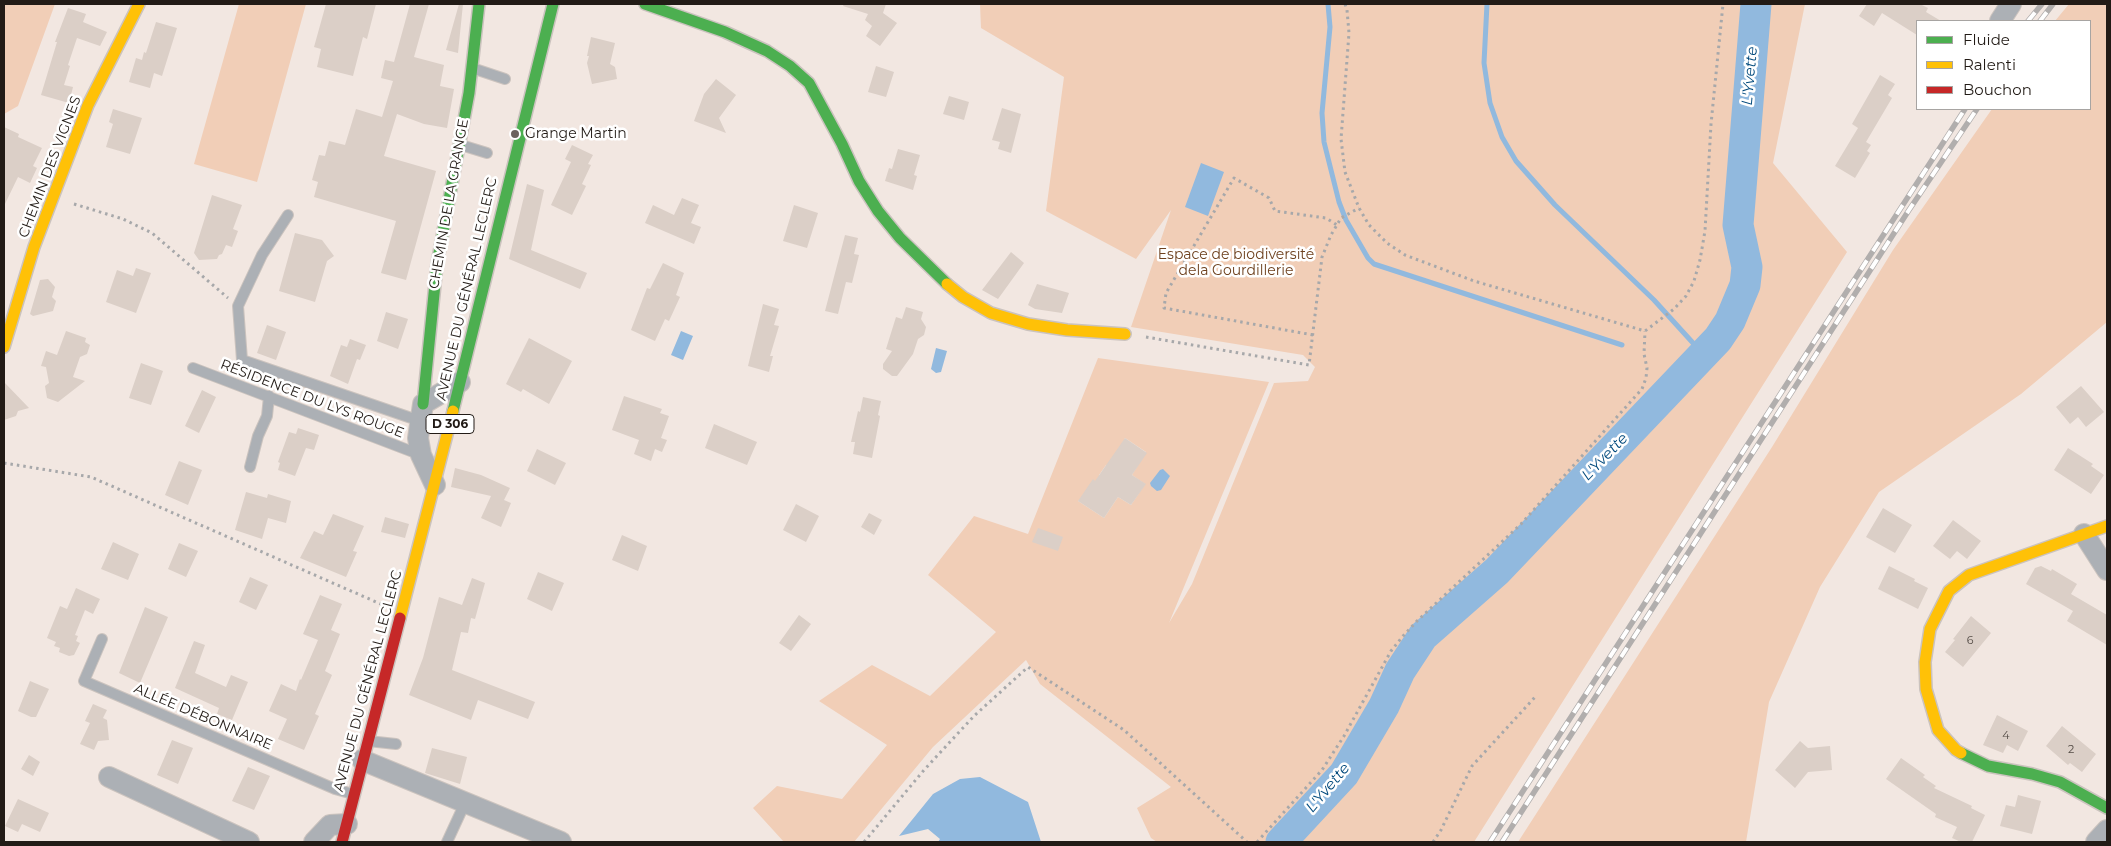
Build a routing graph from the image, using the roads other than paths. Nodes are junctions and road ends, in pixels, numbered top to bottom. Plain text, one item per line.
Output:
1 (139, 4) edge
2 (478, 4) edge
3 (552, 4) edge
4 (645, 4) edge
5 (2011, 4) edge
6 (2001, 20) edge
7 (468, 67) junction
8 (505, 79) dead end
9 (456, 143) junction
10 (487, 153) dead end
11 (288, 215) dead end
12 (1125, 334) road end
13 (4, 347) edge
14 (193, 368) dead end
15 (460, 382) junction
16 (269, 396) junction
17 (421, 412) junction
18 (421, 455) junction
19 (250, 467) dead end
20 (435, 485) junction
21 (2107, 526) edge
22 (2084, 534) junction
23 (2107, 570) edge
24 (102, 639) dead end
25 (367, 741) junction
26 (396, 744) dead end
27 (362, 760) junction
28 (109, 777) dead end
29 (354, 794) junction
30 (465, 803) junction
31 (2107, 808) edge
32 (2107, 830) edge
33 (344, 833) edge
34 (249, 842) edge
35 (314, 842) edge
36 (448, 842) edge
37 (561, 842) edge
38 (2096, 842) edge

1 - 13 street, CHEMIN DES VIGNES
2 - 7 street, CHEMIN DE LA GRANGE
3 - 15 street, AVENUE DU GÉNÉRAL LECLERC / D 306
4 - 12 street
5 - 6 street
7 - 8 lane
7 - 9 street, CHEMIN DE LA GRANGE
9 - 10 lane
9 - 17 street, CHEMIN DE LA GRANGE
11 - 17 lane
14 - 16 lane, RÉSIDENCE DU LYS ROUGE
15 - 17 street
15 - 20 street, AVENUE DU GÉNÉRAL LECLERC / D 306
16 - 18 lane, RÉSIDENCE DU LYS ROUGE
16 - 19 lane
17 - 18 street, CHEMIN DE LA GRANGE
18 - 20 street, CHEMIN DE LA GRANGE
20 - 25 street, AVENUE DU GÉNÉRAL LECLERC / D 306
21 - 22 street
22 - 23 street
22 - 31 street
24 - 29 lane, ALLÉE DÉBONNAIRE
25 - 26 lane
25 - 27 street, AVENUE DU GÉNÉRAL LECLERC / D 306
27 - 29 street, AVENUE DU GÉNÉRAL LECLERC / D 306
27 - 30 street
28 - 34 street
29 - 33 street, AVENUE DU GÉNÉRAL LECLERC / D 306
30 - 36 lane
30 - 37 street
32 - 38 street
33 - 35 street

